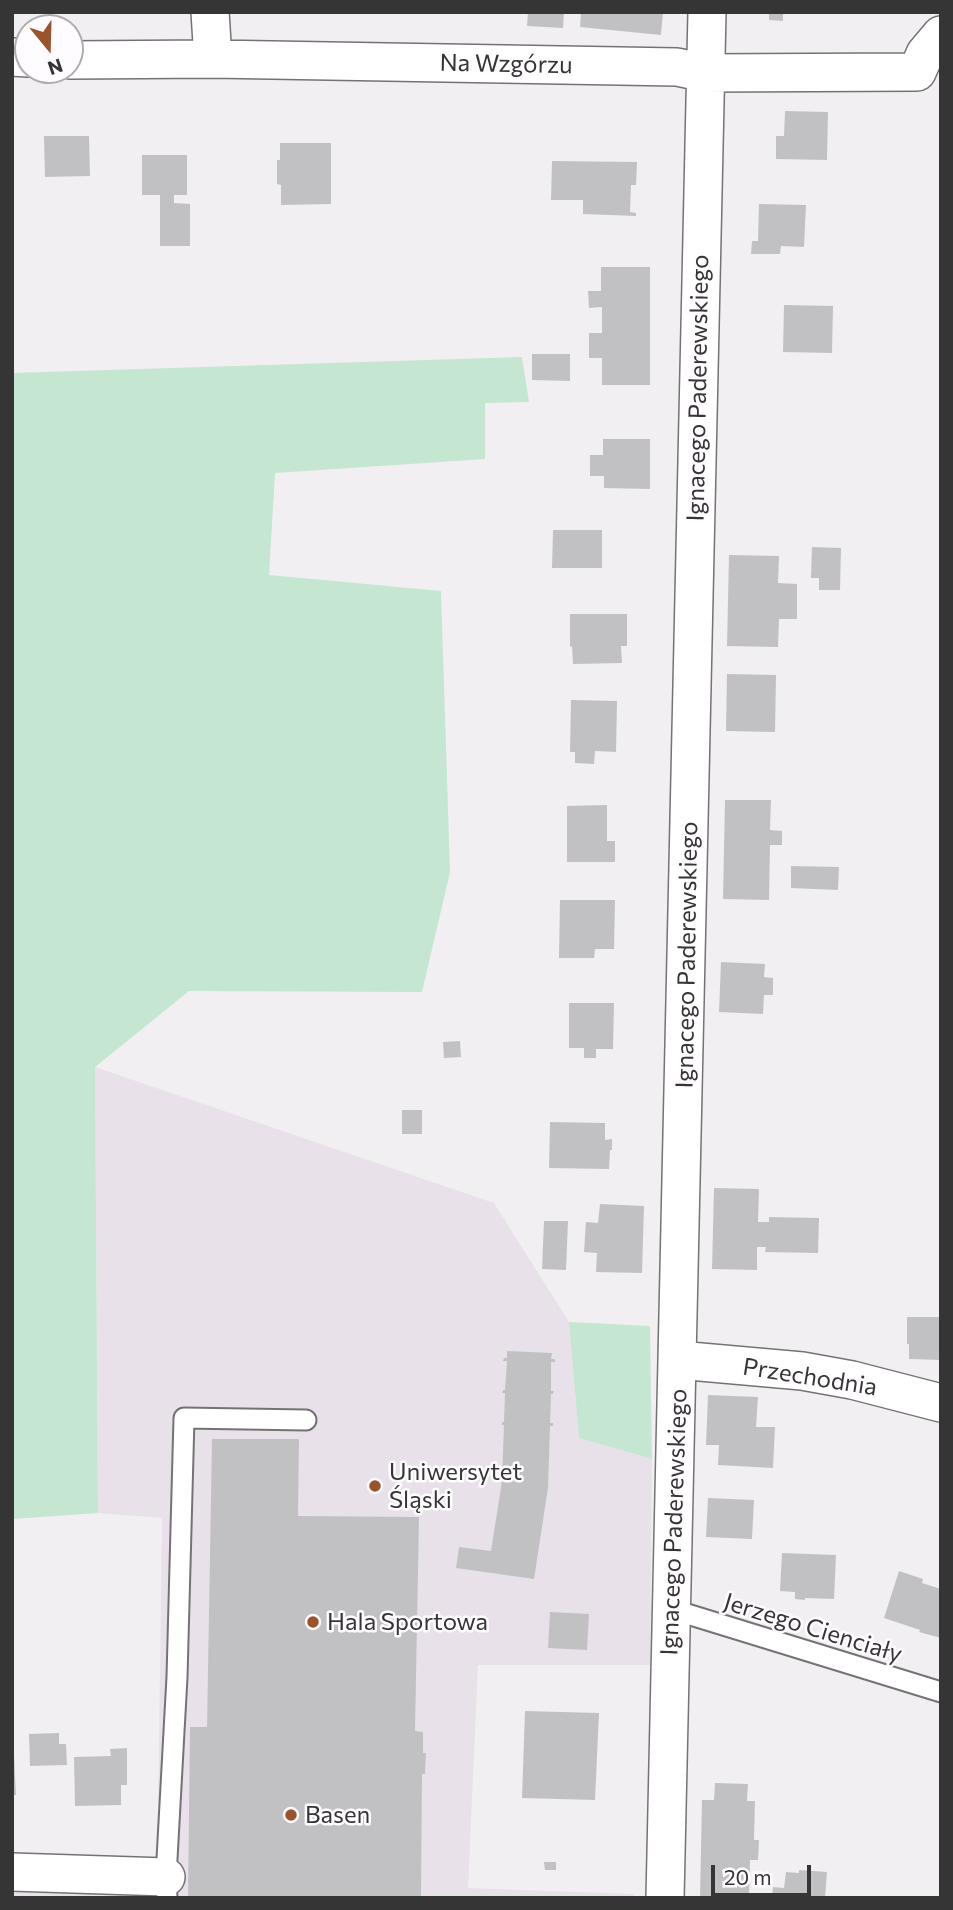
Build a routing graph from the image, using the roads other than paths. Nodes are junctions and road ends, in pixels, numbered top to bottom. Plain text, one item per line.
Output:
1 (211, 12) edge
2 (708, 12) edge
3 (941, 35) edge
4 (213, 59) junction
5 (84, 60) edge
6 (705, 73) junction
7 (929, 73) edge
8 (678, 1360) junction
9 (941, 1403) edge
10 (306, 1420) dead end
11 (671, 1609) junction
12 (941, 1692) edge
13 (12, 1872) edge
14 (167, 1887) edge
15 (665, 1898) edge

1 - 4 street
2 - 6 street, Ignacego Paderewskiego
3 - 7 street
4 - 5 street, Na Wzgórzu
4 - 6 street, Na Wzgórzu
6 - 7 street, Na Wzgórzu
6 - 8 street, Ignacego Paderewskiego
8 - 9 street, Przechodnia
8 - 11 street, Ignacego Paderewskiego
10 - 14 lane
11 - 12 lane, Jerzego Cienciały
11 - 15 street, Ignacego Paderewskiego
13 - 14 street

